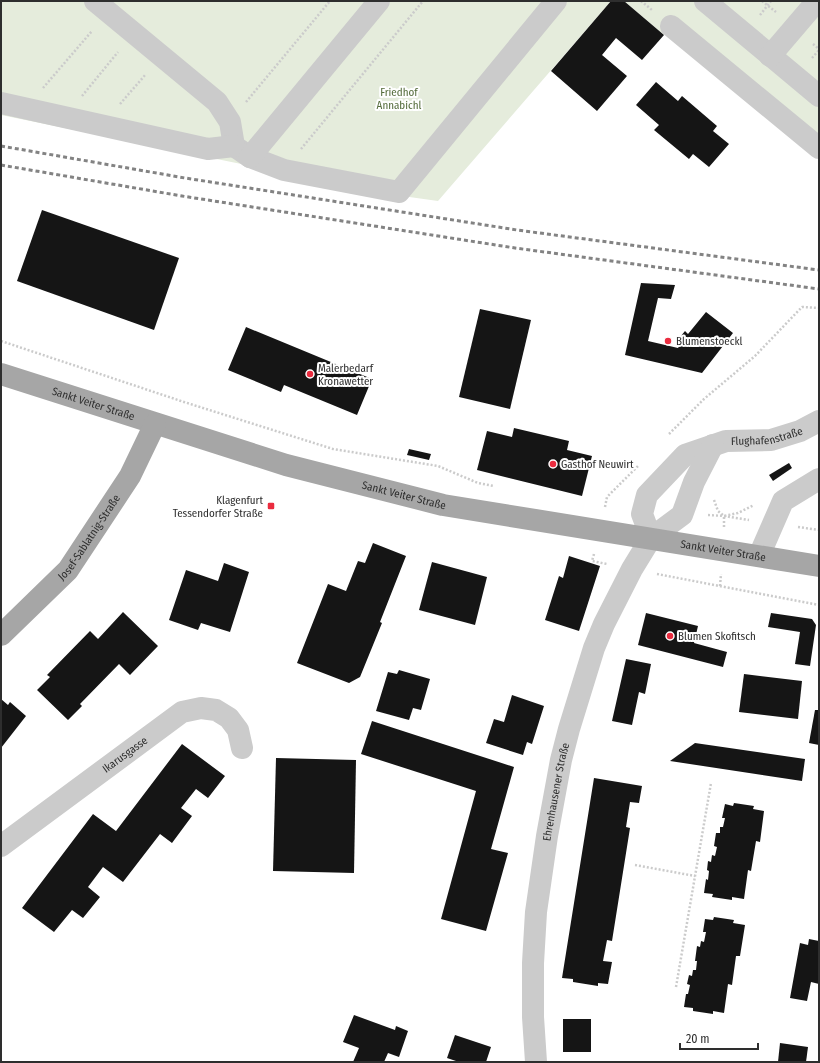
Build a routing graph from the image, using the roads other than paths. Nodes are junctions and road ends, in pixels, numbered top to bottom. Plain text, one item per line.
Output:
1 (379, 1) edge
2 (556, 1) edge
3 (705, 1) edge
4 (817, 1) edge
5 (101, 6) edge
6 (671, 26) dead end
7 (770, 56) junction
8 (819, 96) edge
9 (1, 103) edge
10 (819, 148) edge
11 (242, 152) junction
12 (1, 374) edge
13 (819, 420) edge
14 (155, 424) junction
15 (713, 445) junction
16 (819, 479) edge
17 (651, 538) junction
18 (759, 556) junction
19 (819, 566) edge
20 (1, 635) edge
21 (242, 748) dead end
22 (1, 846) edge
23 (536, 1062) edge

1 - 11 street
2 - 11 street
3 - 7 street
4 - 7 street
5 - 11 street
6 - 10 street
7 - 8 street
9 - 11 street
12 - 14 main road, Sankt Veiter Straße
13 - 15 street, Flughafenstraße
14 - 17 main road, Sankt Veiter Straße
14 - 20 main road, Josef-Sablatnig-Straße
15 - 17 street
15 - 17 street, Flughafenstraße
16 - 18 street
17 - 18 main road, Sankt Veiter Straße
17 - 23 street, Ehrenhausener Straße
18 - 19 main road, Sankt Veiter Straße
21 - 22 street, Ikarusgasse

